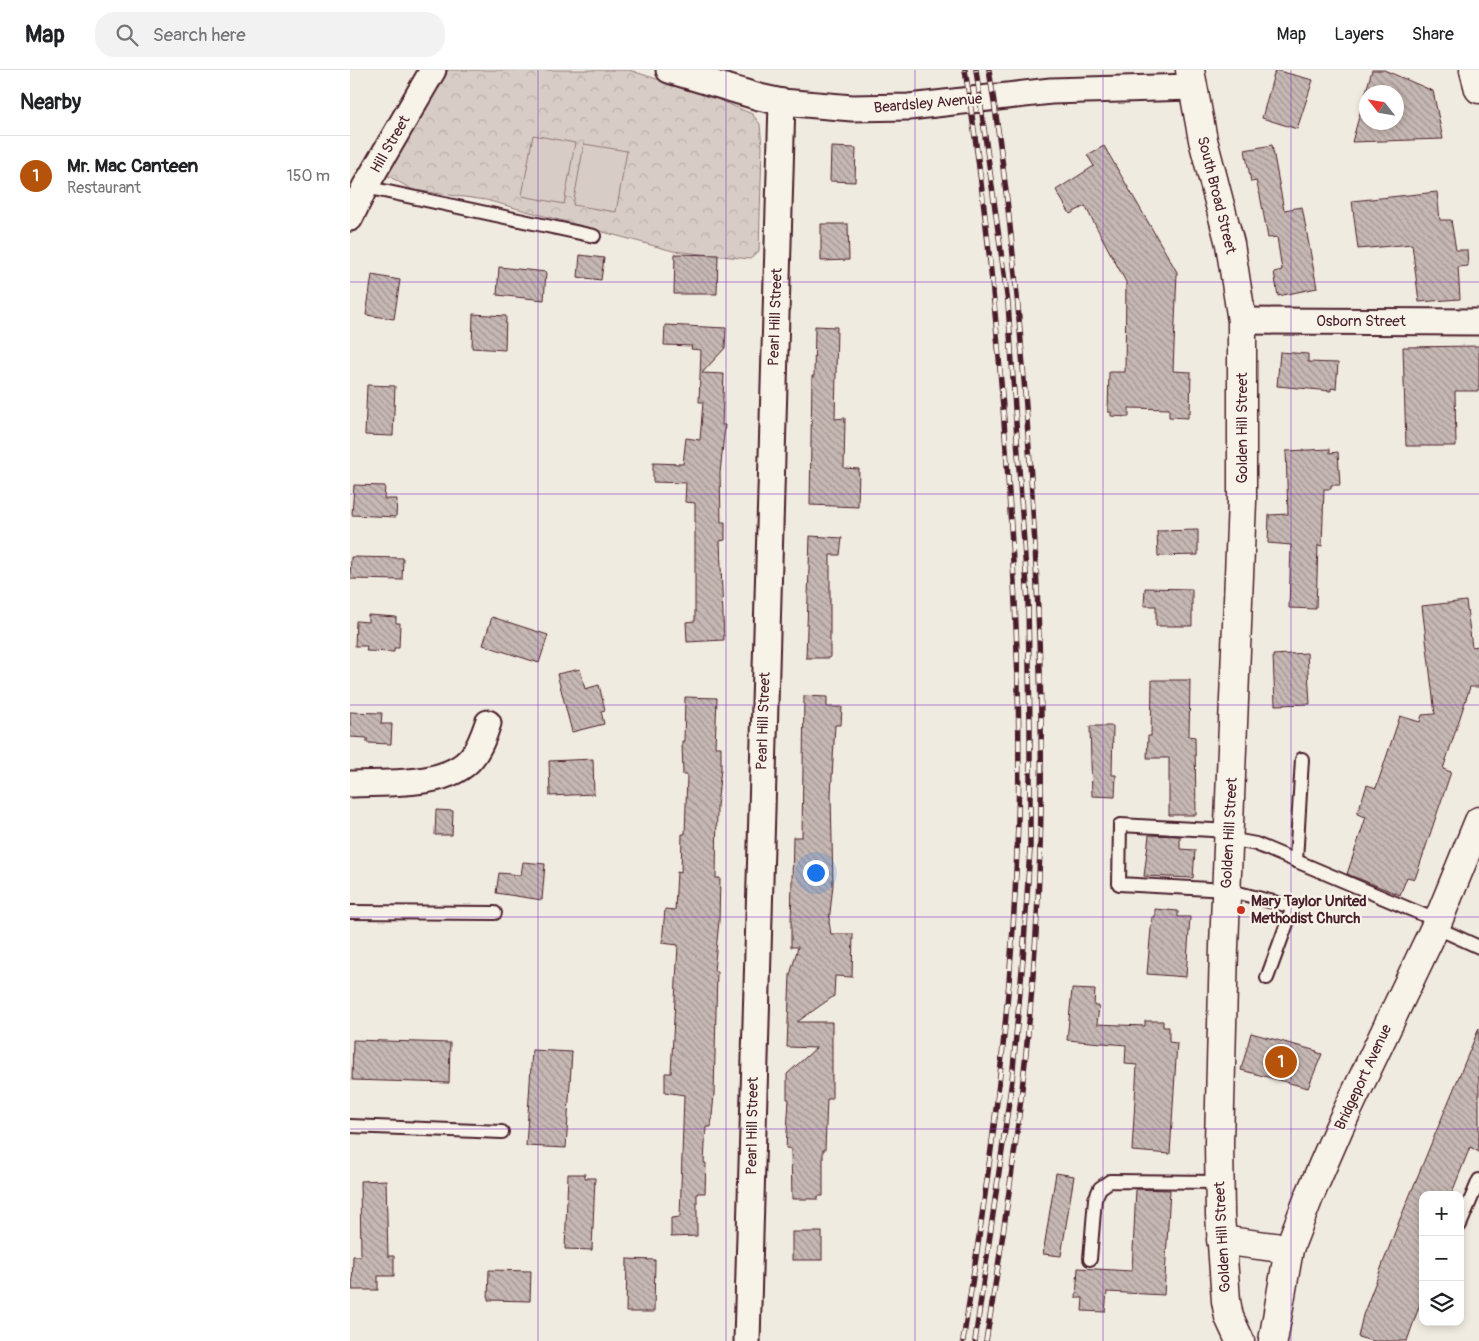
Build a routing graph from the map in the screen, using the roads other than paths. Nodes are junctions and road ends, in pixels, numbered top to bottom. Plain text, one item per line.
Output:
1 (432, 70) edge
2 (669, 70) edge
3 (1191, 79) edge
4 (782, 102) junction
5 (365, 186) junction
6 (350, 218) edge
7 (594, 236) dead end
8 (1242, 321) junction
9 (1479, 322) edge
10 (488, 722) dead end
11 (1302, 759) dead end
12 (350, 784) edge
13 (1479, 821) edge
14 (1230, 835) junction
15 (1296, 861) junction
16 (1227, 890) junction
17 (350, 912) edge
18 (495, 913) dead end
19 (1436, 924) junction
20 (1479, 947) edge
21 (1266, 978) dead end
22 (350, 1126) edge
23 (502, 1132) dead end
24 (1479, 1180) edge
25 (1219, 1182) junction
26 (1464, 1215) edge
27 (1221, 1240) junction
28 (1289, 1249) junction
29 (1090, 1259) dead end
30 (747, 1341) edge
31 (1240, 1341) edge
32 (1272, 1341) edge

1 - 5 street, Hill Street
2 - 4 street, Beardsley Avenue
3 - 4 street, Beardsley Avenue
3 - 8 main road, South Broad Street
4 - 30 street, Pearl Hill Street
5 - 6 street, Hill Street
5 - 7 lane
8 - 9 street, Osborn Street
8 - 14 main road, Golden Hill Street
10 - 12 street
11 - 15 lane
13 - 19 main road, Bridgeport Avenue
14 - 15 lane
14 - 16 main road, Golden Hill Street
14 - 16 lane
15 - 19 lane
16 - 21 lane
16 - 25 main road, Golden Hill Street
17 - 18 lane
19 - 20 lane
19 - 28 main road, Bridgeport Avenue
22 - 23 lane
24 - 26 lane
25 - 27 main road, Golden Hill Street
25 - 29 lane
27 - 28 main road
27 - 31 main road, Golden Hill Street
28 - 32 main road, Bridgeport Avenue

